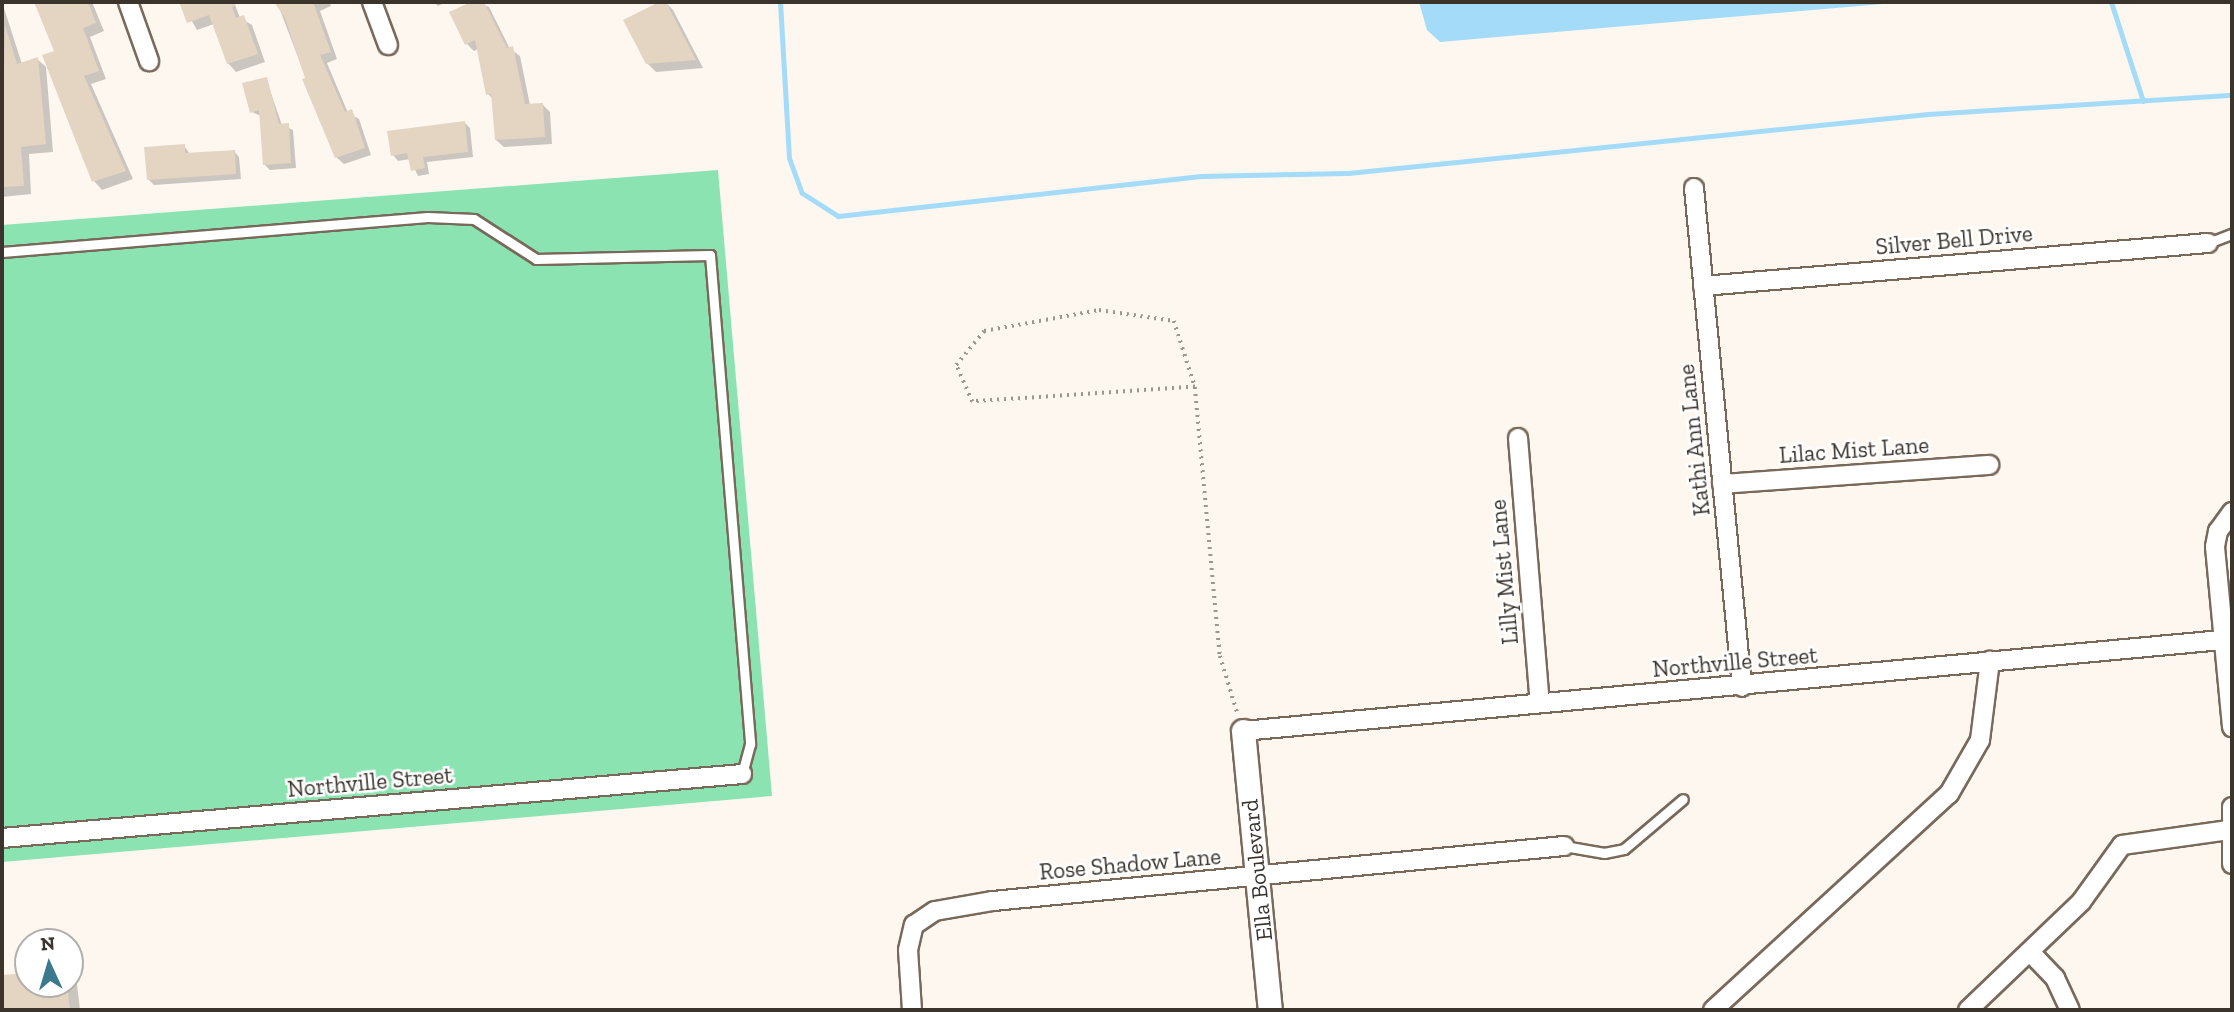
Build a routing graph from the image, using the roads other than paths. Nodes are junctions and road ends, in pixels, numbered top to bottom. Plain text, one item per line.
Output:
1 (128, 2) edge
2 (372, 2) edge
3 (388, 45) dead end
4 (149, 61) dead end
5 (1694, 188) dead end
6 (2232, 234) edge
7 (2208, 243) joint
8 (2, 252) edge
9 (1703, 286) junction
10 (1518, 438) dead end
11 (1989, 465) dead end
12 (1723, 484) junction
13 (2232, 512) edge
14 (2228, 639) edge
15 (1990, 661) junction
16 (1742, 687) junction
17 (1540, 703) junction
18 (2232, 727) edge
19 (1242, 731) joint
20 (742, 774) joint
21 (1683, 799) dead end
22 (2232, 807) edge
23 (2229, 831) junction
24 (2, 838) edge
25 (1564, 846) joint
26 (2232, 864) edge
27 (1258, 876) junction
28 (2030, 952) junction
29 (912, 1010) edge
30 (1270, 1010) edge
31 (1713, 1010) edge
32 (1968, 1010) edge
33 (2070, 1010) edge

1 - 4 street
2 - 3 street
5 - 9 street, Kathi Ann Lane
6 - 7 lane
7 - 9 street, Silver Bell Drive
8 - 20 lane
9 - 12 street, Kathi Ann Lane
10 - 17 street, Lilly Mist Lane
11 - 12 street, Lilac Mist Lane
12 - 16 street, Kathi Ann Lane
13 - 14 street
14 - 15 street, Northville Street
14 - 18 street
15 - 16 street, Northville Street
15 - 31 street
16 - 17 street, Northville Street
17 - 19 street, Northville Street
19 - 27 street, Ella Boulevard
20 - 24 street, Northville Street
21 - 25 lane
22 - 23 street
23 - 26 street
23 - 28 street
25 - 27 street, Rose Shadow Lane
27 - 29 street, Rose Shadow Lane
27 - 30 street, Ella Boulevard
28 - 32 street
28 - 33 street

